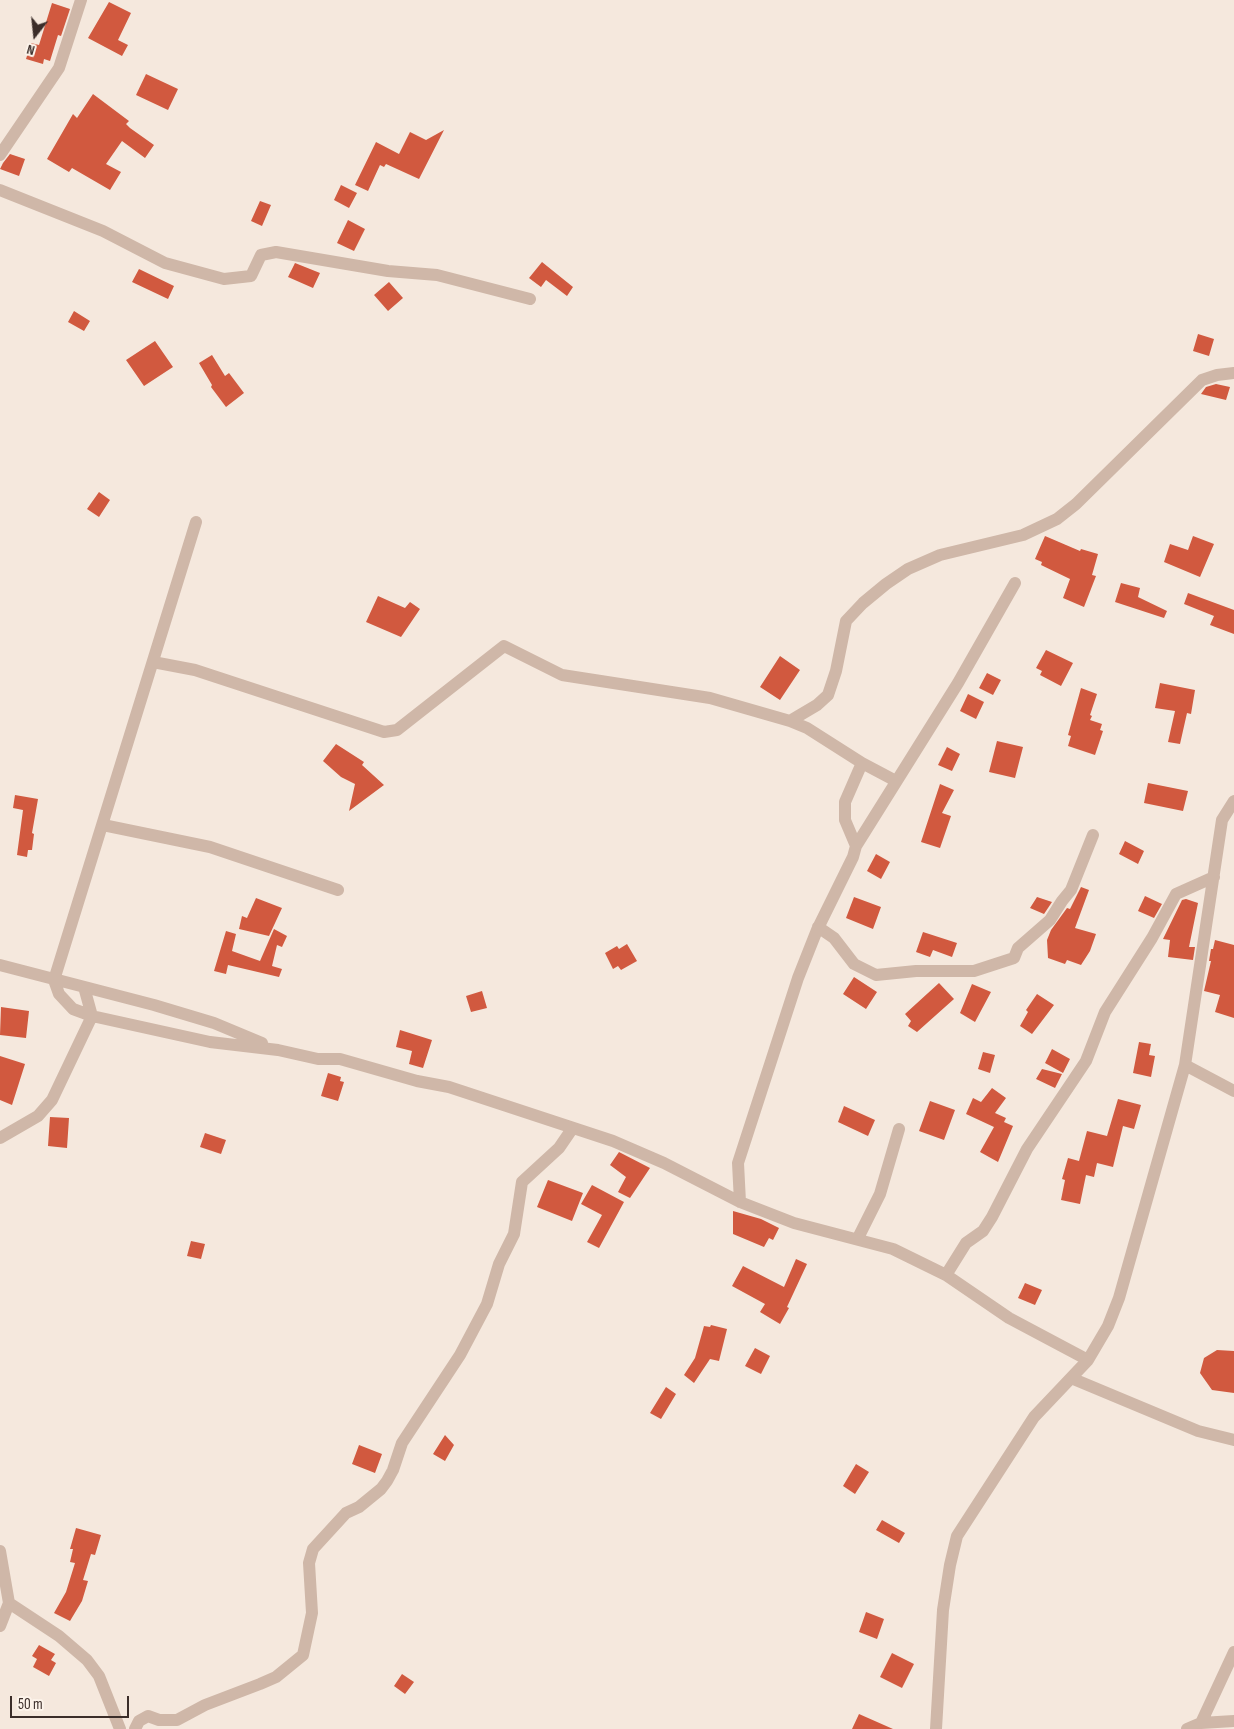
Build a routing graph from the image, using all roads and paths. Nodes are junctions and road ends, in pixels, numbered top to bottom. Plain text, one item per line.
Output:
1 (81, 0) edge
2 (0, 155) edge
3 (0, 190) edge
4 (530, 299) dead end
5 (1234, 373) edge
6 (196, 522) dead end
7 (1015, 583) dead end
8 (153, 662) junction
9 (790, 721) junction
10 (862, 763) junction
11 (896, 781) junction
12 (1234, 800) edge
13 (103, 825) junction
14 (1093, 835) dead end
15 (856, 846) junction
16 (1214, 878) junction
17 (338, 890) dead end
18 (818, 927) junction
19 (0, 965) edge
20 (54, 980) junction
21 (84, 987) junction
22 (92, 1016) junction
23 (278, 1050) junction
24 (1185, 1065) junction
25 (1234, 1091) edge
26 (572, 1129) junction
27 (899, 1129) dead end
28 (0, 1138) edge
29 (740, 1202) junction
30 (858, 1238) junction
31 (946, 1275) junction
32 (1088, 1360) junction
33 (1071, 1378) junction
34 (1234, 1440) edge
35 (0, 1551) edge
36 (10, 1603) junction
37 (0, 1626) edge
38 (1234, 1652) edge
39 (1234, 1722) edge
40 (1201, 1724) junction
41 (120, 1729) edge
42 (134, 1729) edge
43 (936, 1729) edge
44 (1187, 1729) edge

1 - 2 street
3 - 4 street
5 - 9 street
6 - 8 street
7 - 11 street
8 - 9 street
8 - 13 street
9 - 10 street
10 - 11 street
10 - 15 street
11 - 15 street
12 - 16 street
13 - 17 street
13 - 20 street
14 - 18 street
15 - 18 street
16 - 24 street
16 - 31 street
18 - 29 street
19 - 20 street
20 - 21 street
20 - 22 street
21 - 22 street
21 - 23 street
22 - 23 street
22 - 28 street
23 - 26 street
24 - 25 street
24 - 32 street
26 - 29 street
26 - 42 street
27 - 30 street
29 - 30 street
30 - 31 street
31 - 32 street
32 - 33 street
33 - 34 street
33 - 43 street
35 - 36 street
36 - 37 street
36 - 41 street
38 - 40 street
39 - 40 street
40 - 44 street

